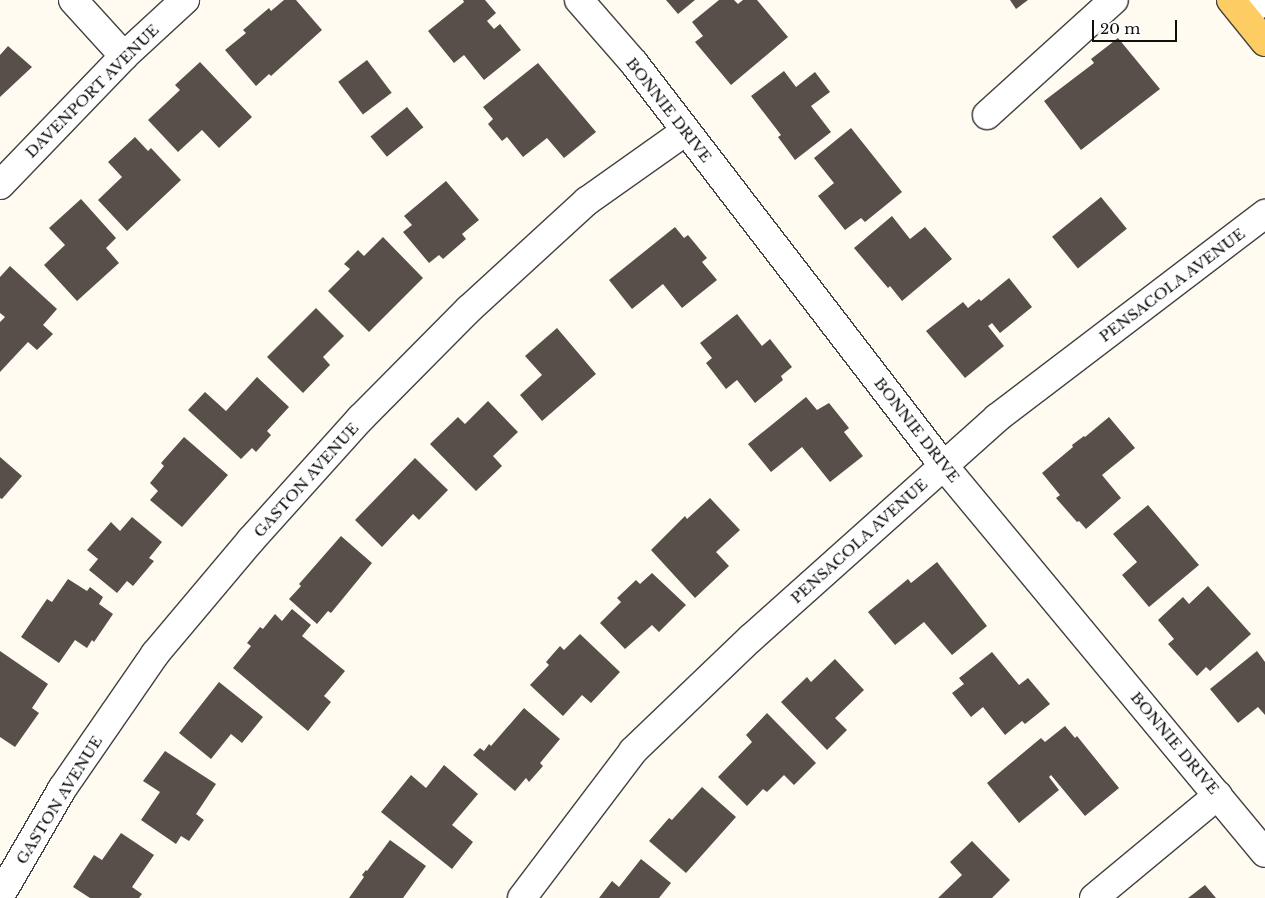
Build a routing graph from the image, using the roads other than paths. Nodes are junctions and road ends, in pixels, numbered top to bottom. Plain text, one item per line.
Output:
1 (73, 0) edge
2 (185, 0) edge
3 (578, 0) edge
4 (1114, 0) edge
5 (1247, 5) edge
6 (1265, 42) edge
7 (124, 56) junction
8 (987, 115) dead end
9 (686, 131) junction
10 (0, 185) edge
11 (1265, 214) edge
12 (944, 465) junction
13 (1218, 795) junction
14 (1265, 853) edge
15 (0, 896) edge
16 (522, 898) edge
17 (1094, 898) edge

1 - 7 street
2 - 7 street, DAVENPORT AVENUE
3 - 9 street, BONNIE DRIVE
4 - 8 street
5 - 6 main road
7 - 10 street, DAVENPORT AVENUE
9 - 12 street, BONNIE DRIVE
9 - 15 street, GASTON AVENUE
11 - 12 street, PENSACOLA AVENUE
12 - 13 street, BONNIE DRIVE
12 - 16 street, PENSACOLA AVENUE
13 - 14 street, BONNIE DRIVE
13 - 17 street

